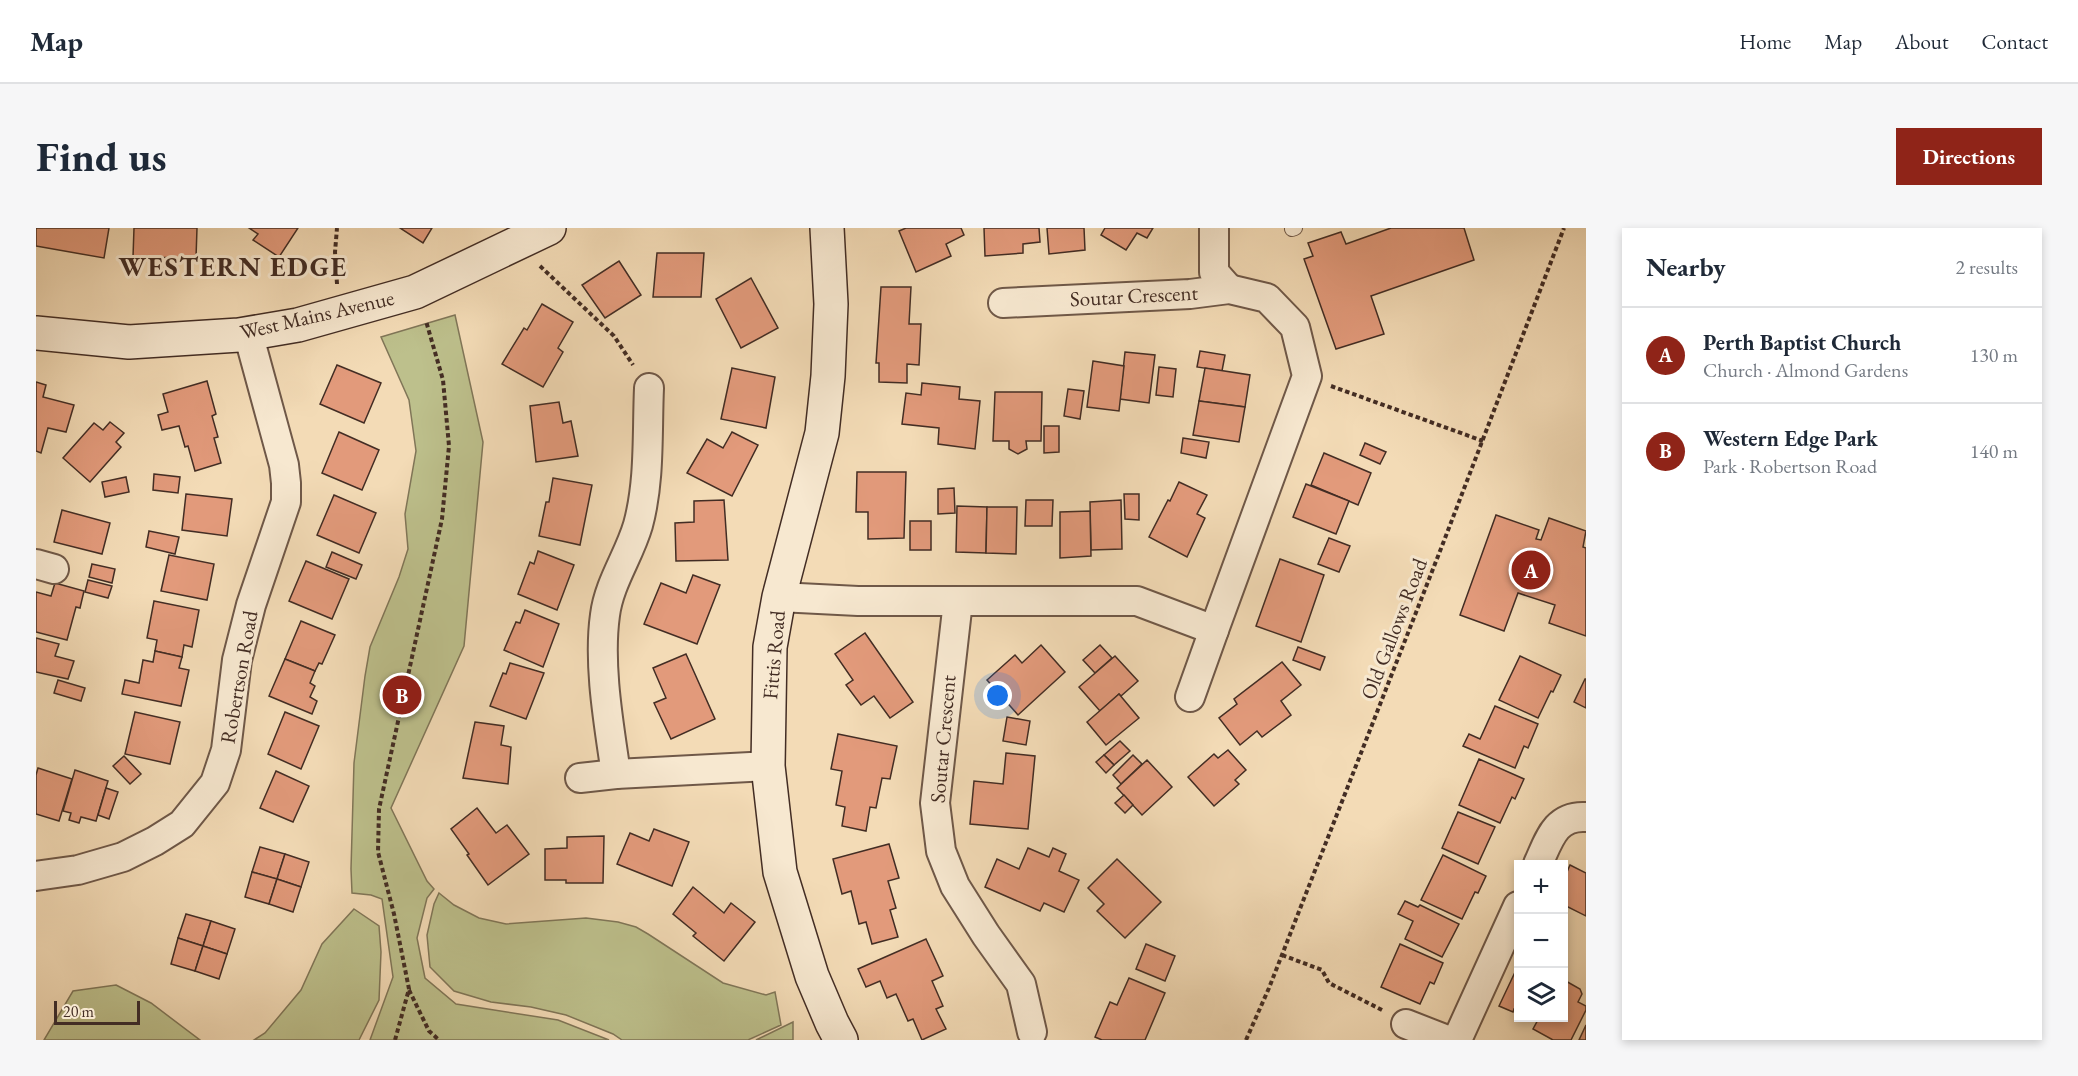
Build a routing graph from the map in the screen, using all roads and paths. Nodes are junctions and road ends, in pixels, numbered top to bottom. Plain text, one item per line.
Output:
1 (337, 228) edge
2 (549, 228) edge
3 (827, 228) edge
4 (1214, 228) edge
5 (1564, 228) edge
6 (515, 243) junction
7 (1229, 289) junction
8 (415, 292) junction
9 (1003, 303) dead end
10 (344, 312) junction
11 (36, 333) edge
12 (248, 333) junction
13 (1307, 376) junction
14 (649, 388) joint
15 (1483, 441) junction
16 (779, 597) junction
17 (958, 601) junction
18 (1214, 630) junction
19 (1190, 697) dead end
20 (768, 766) junction
21 (616, 774) junction
22 (580, 778) dead end
23 (1586, 817) edge
24 (1540, 860) edge
25 (36, 876) edge
26 (1514, 914) edge
27 (1282, 954) junction
28 (409, 989) junction
29 (1406, 1024) joint
30 (1032, 1032) dead end
31 (395, 1040) edge
32 (439, 1040) edge
33 (841, 1040) edge
34 (1246, 1040) edge
35 (1447, 1040) edge
36 (1457, 1040) edge

1 - 10 path
2 - 6 street, West Mains Avenue
3 - 16 street, Fittis Road
4 - 7 street, Soutar Crescent
5 - 15 path, Old Gallows Road
6 - 8 street, West Mains Avenue
6 - 14 path
7 - 9 street, Soutar Crescent
7 - 13 street, Soutar Crescent
8 - 10 street, West Mains Avenue
8 - 28 path
10 - 12 street, West Mains Avenue
11 - 12 street, West Mains Avenue
12 - 25 street, Robertson Road
13 - 15 path
13 - 18 street
14 - 21 street
15 - 27 path, Old Gallows Road
16 - 17 street
16 - 20 street, Fittis Road
17 - 18 street
17 - 30 street, Soutar Crescent
18 - 19 street
20 - 21 street
20 - 33 street, Fittis Road
21 - 22 street
23 - 24 street
26 - 36 street
27 - 29 path
27 - 34 path, Old Gallows Road
28 - 31 path
28 - 32 path
29 - 35 street

